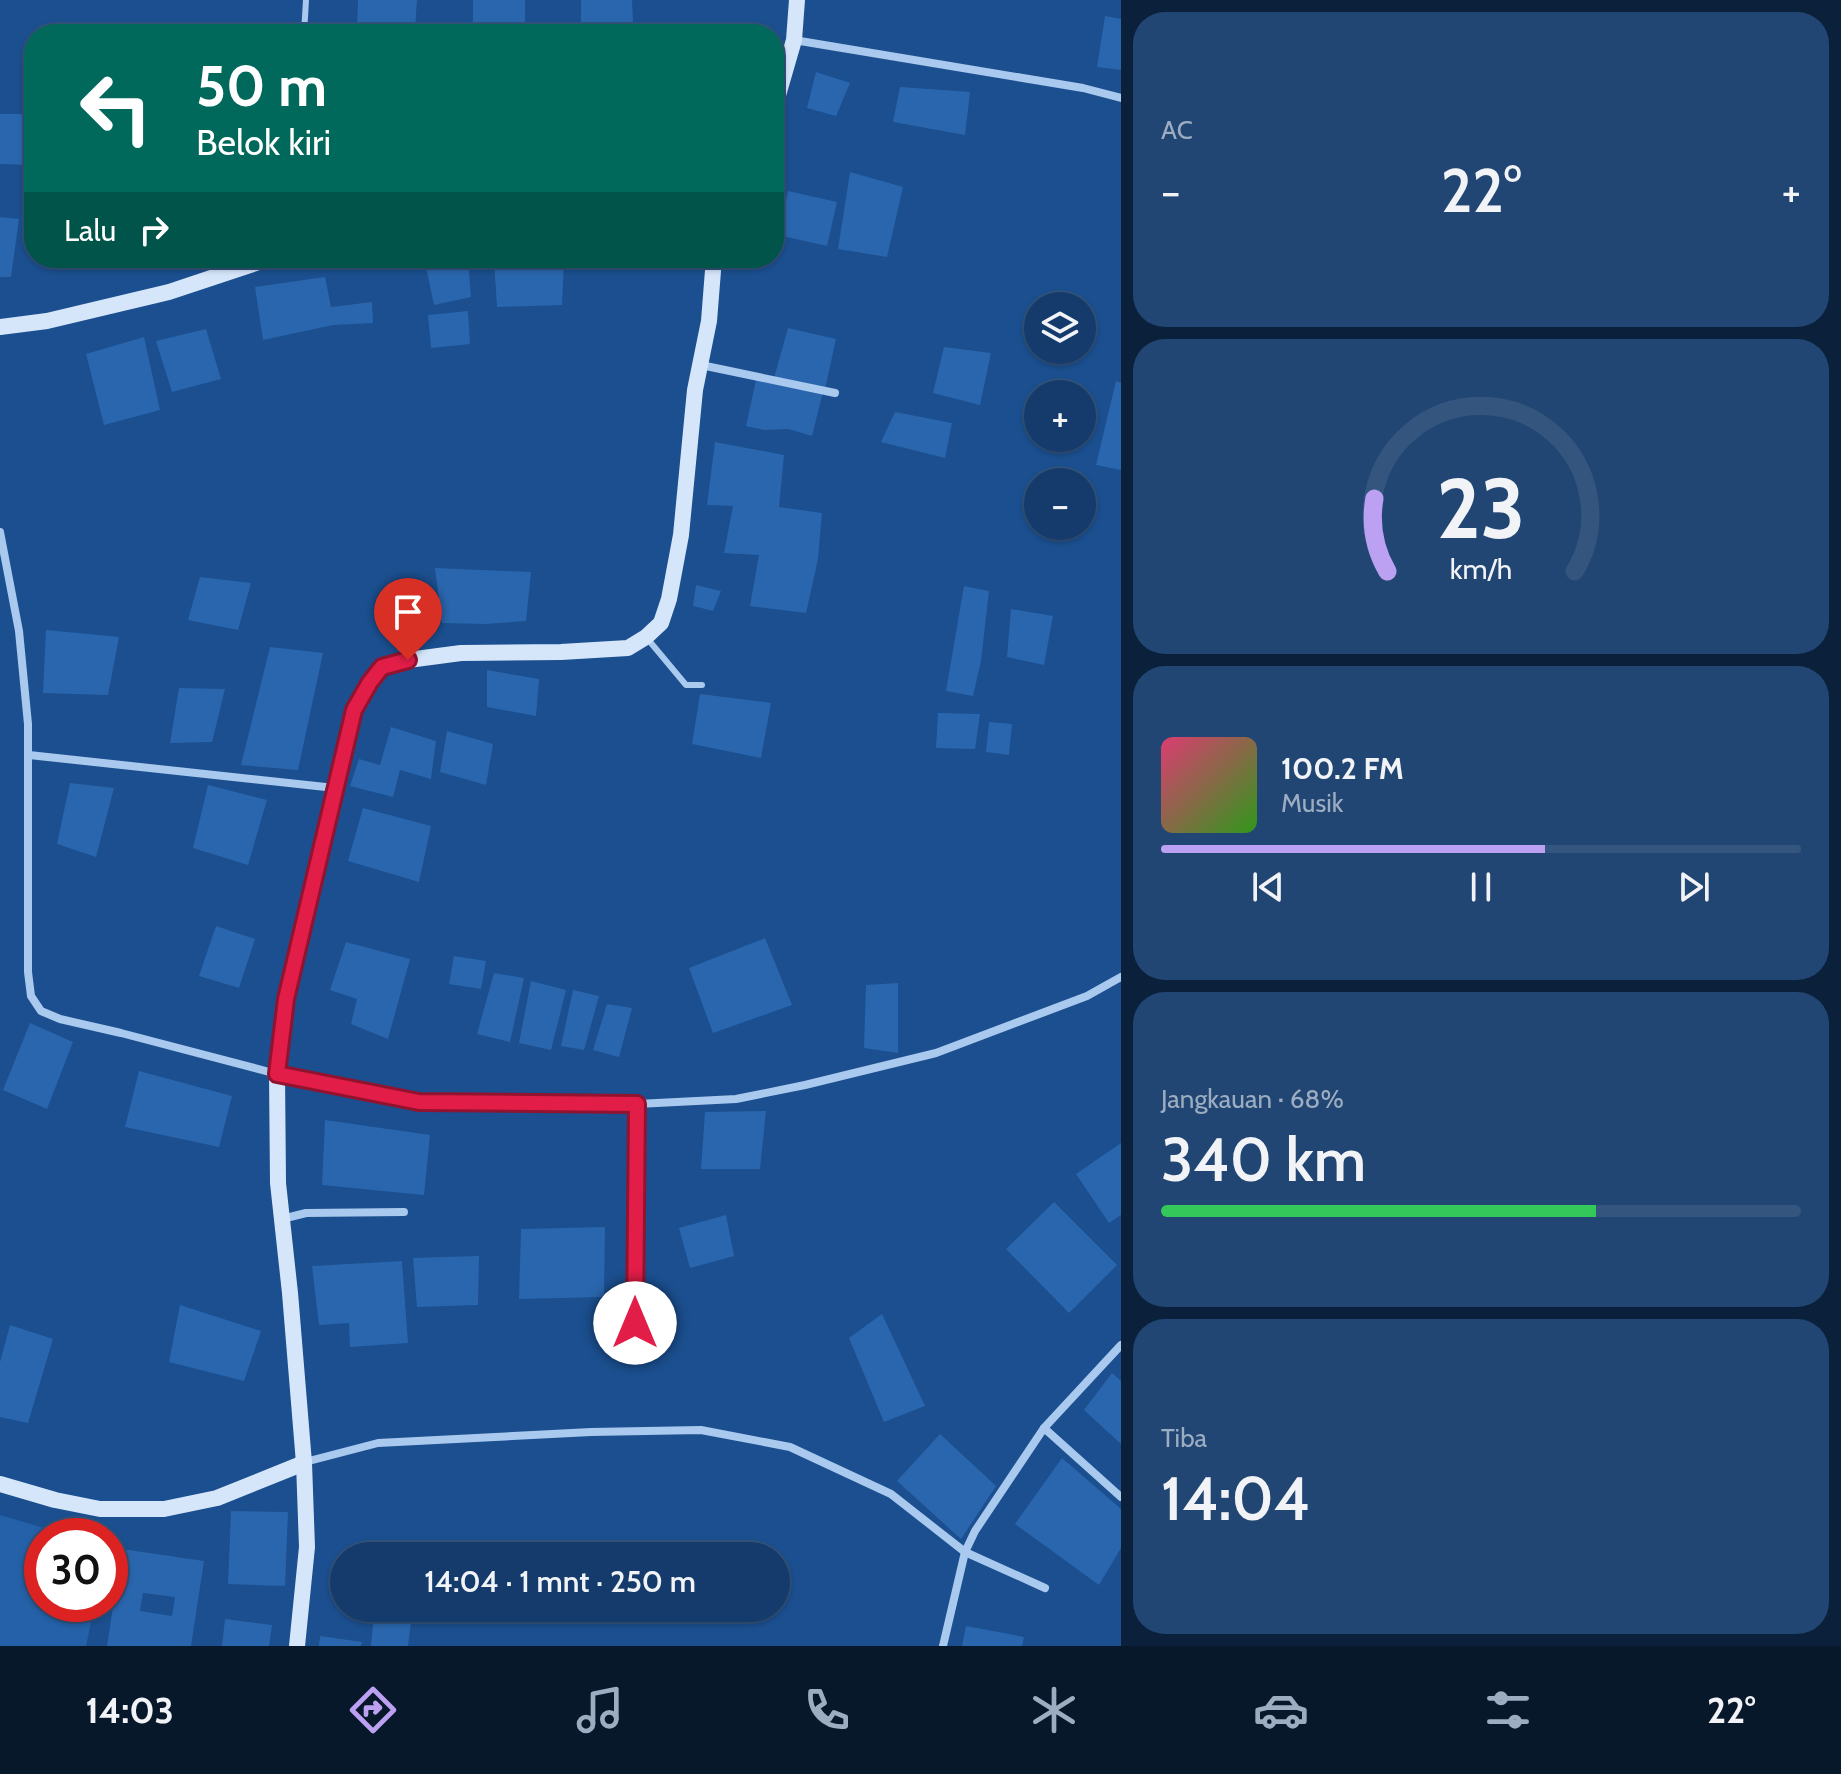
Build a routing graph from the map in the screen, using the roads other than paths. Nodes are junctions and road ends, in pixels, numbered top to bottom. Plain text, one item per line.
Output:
1 (306, 0) edge
2 (797, 0) edge
3 (305, 24) edge
4 (794, 40) junction
5 (784, 74) edge
6 (1121, 98) edge
7 (241, 268) edge
8 (712, 268) edge
9 (0, 327) edge
10 (700, 365) junction
11 (835, 393) dead end
12 (0, 532) edge
13 (646, 637) junction
14 (702, 685) dead end
15 (29, 755) junction
16 (336, 788) junction
17 (1121, 977) edge
18 (277, 1074) junction
19 (637, 1104) junction
20 (404, 1212) dead end
21 (282, 1219) junction
22 (635, 1323) dead end
23 (1121, 1345) edge
24 (1044, 1428) junction
25 (304, 1463) junction
26 (0, 1484) edge
27 (1121, 1497) edge
28 (965, 1552) junction
29 (1045, 1588) dead end
30 (297, 1646) edge
31 (943, 1646) edge

1 - 3 lane
2 - 4 street
4 - 5 street
4 - 6 street
7 - 9 street
8 - 10 street
10 - 11 street
10 - 13 street
12 - 15 street
13 - 14 lane
13 - 16 street
15 - 16 street
15 - 18 street
16 - 18 street
17 - 19 street
18 - 19 street
18 - 21 street
19 - 22 street
20 - 21 street
21 - 25 street
23 - 24 street
24 - 27 street
24 - 28 street
25 - 26 street
25 - 28 street
25 - 30 street
28 - 29 street
28 - 31 street

